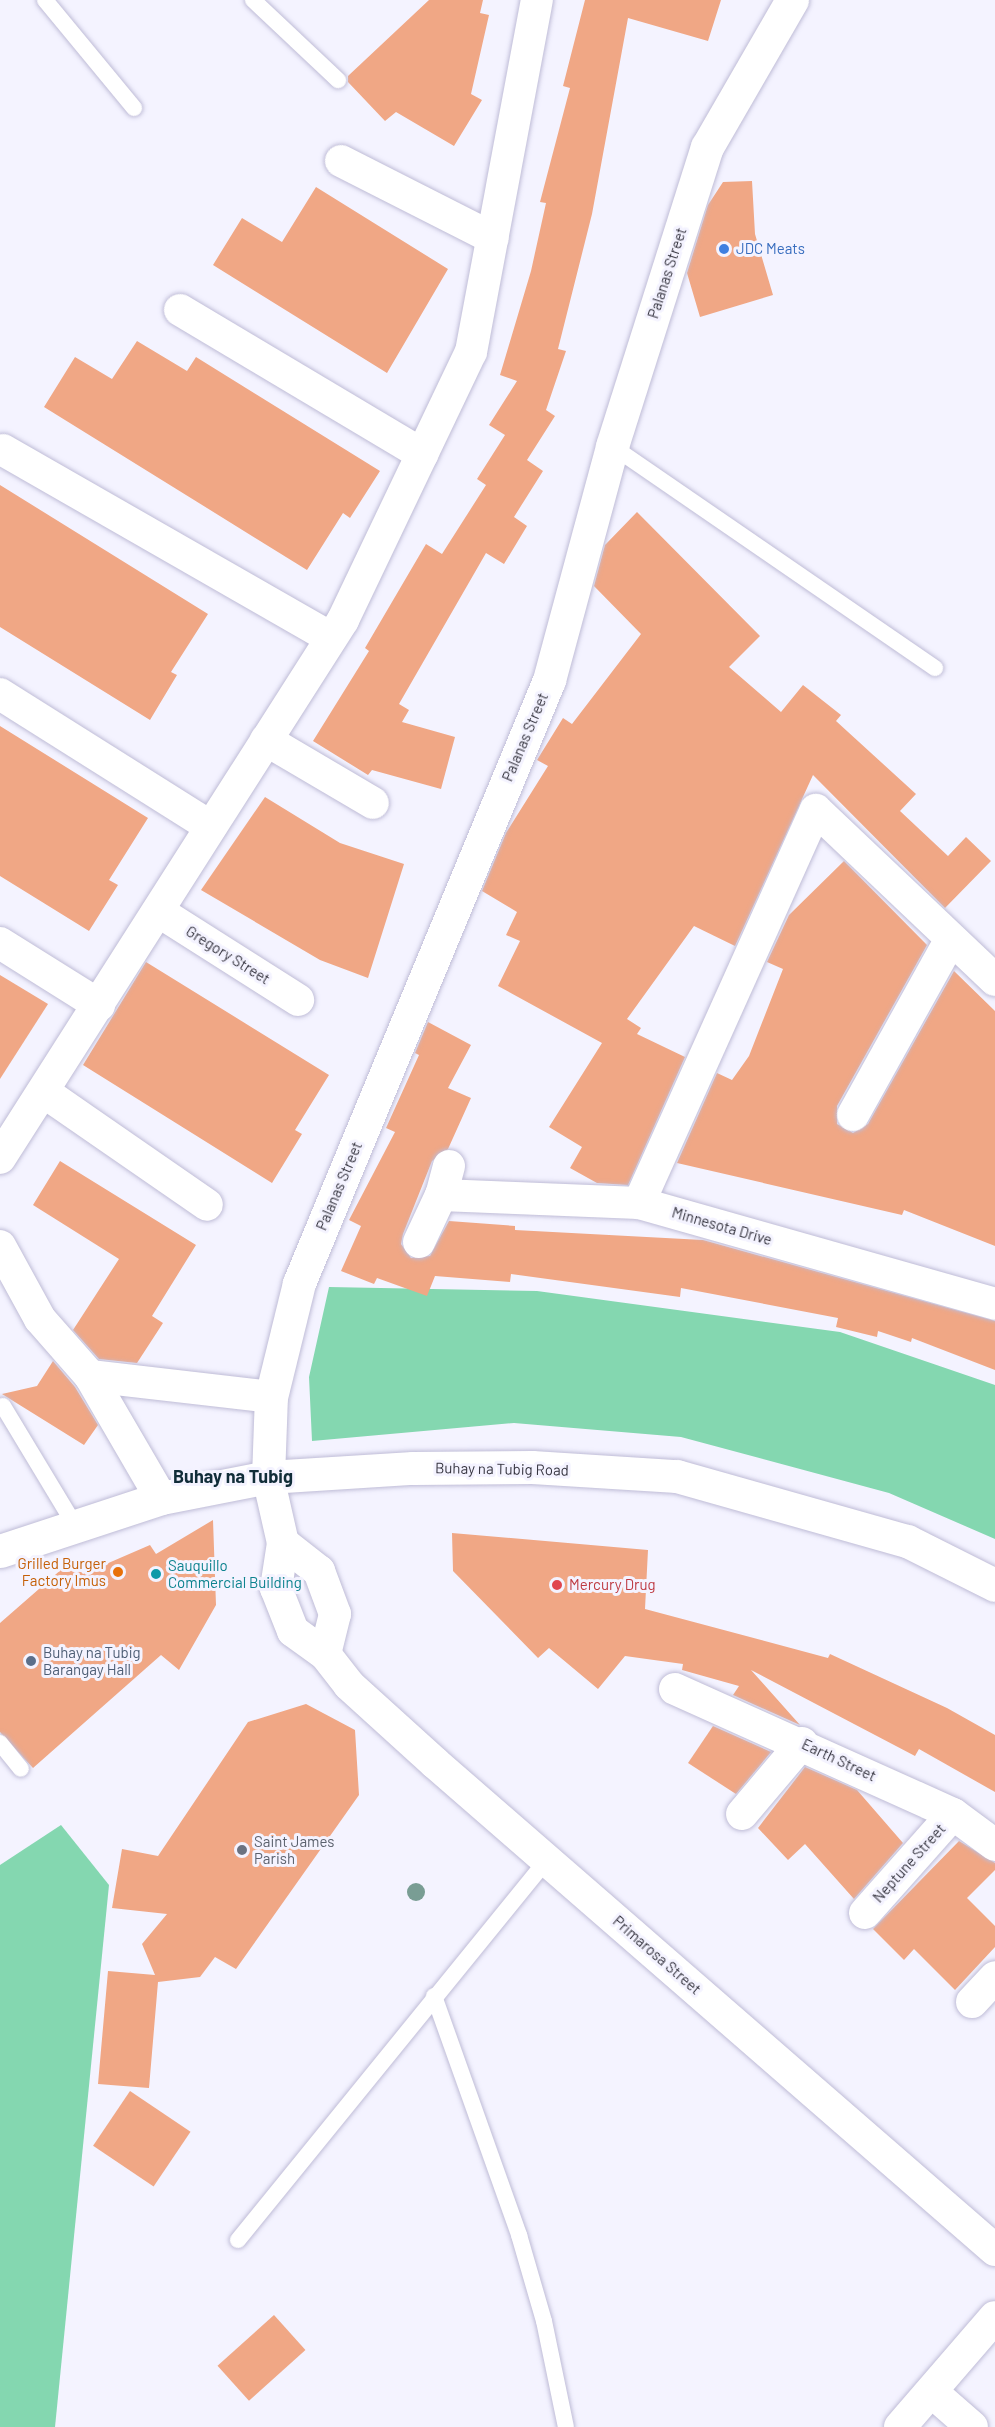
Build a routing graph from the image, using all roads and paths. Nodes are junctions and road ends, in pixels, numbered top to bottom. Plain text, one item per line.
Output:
1 (45, 0) edge
2 (252, 0) edge
3 (537, 0) edge
4 (792, 0) edge
5 (338, 80) dead end
6 (134, 108) dead end
7 (341, 161) dead end
8 (494, 238) junction
9 (180, 310) dead end
10 (612, 446) junction
11 (3, 450) dead end
12 (422, 454) junction
13 (331, 638) junction
14 (935, 668) dead end
15 (0, 694) edge
16 (266, 740) junction
17 (373, 803) dead end
18 (211, 827) junction
19 (158, 911) junction
20 (951, 939) junction
21 (0, 943) edge
22 (995, 980) edge
23 (298, 1000) dead end
24 (99, 1005) junction
25 (44, 1092) junction
26 (853, 1114) dead end
27 (0, 1158) edge
28 (639, 1203) junction
29 (207, 1205) dead end
30 (418, 1242) dead end
31 (0, 1246) edge
32 (995, 1304) edge
33 (90, 1376) junction
34 (271, 1397) junction
35 (3, 1406) dead end
36 (268, 1477) junction
37 (161, 1498) junction
38 (76, 1527) junction
39 (283, 1543) junction
40 (0, 1551) edge
41 (995, 1585) edge
42 (326, 1654) junction
43 (675, 1689) dead end
44 (0, 1743) edge
45 (802, 1743) junction
46 (21, 1768) dead end
47 (742, 1814) dead end
48 (952, 1814) junction
49 (995, 1845) edge
50 (547, 1860) junction
51 (865, 1913) dead end
52 (995, 1977) edge
53 (434, 1996) junction
54 (972, 2002) dead end
55 (238, 2240) dead end
56 (995, 2250) edge
57 (995, 2317) edge
58 (932, 2392) junction
59 (566, 2427) edge
60 (900, 2427) edge
61 (972, 2427) edge

1 - 6 lane
2 - 5 lane
3 - 8 street
4 - 10 main road, Palanas Street
7 - 8 street
8 - 12 street
9 - 12 street
10 - 14 lane
10 - 34 main road, Palanas Street
11 - 13 street
12 - 13 street
13 - 16 street
15 - 18 street
16 - 17 street
16 - 18 street
18 - 19 street
19 - 23 street, Gregory Street
19 - 24 street
20 - 22 street
20 - 26 street
20 - 28 street
21 - 24 street
24 - 25 street
25 - 27 street
25 - 29 street
28 - 30 street, Minnesota Drive
28 - 32 street, Minnesota Drive
31 - 33 street
33 - 34 street
33 - 37 street
34 - 36 main road, Palanas Street
35 - 38 lane
36 - 37 main road, Buhay na Tubig Road
36 - 39 street, Primarosa Street
36 - 41 main road, Buhay na Tubig Road
37 - 38 main road, Buhay na Tubig Road
38 - 40 main road, Buhay na Tubig Road
39 - 42 street, Primarosa Street
39 - 42 street
42 - 50 street, Primarosa Street
43 - 45 street, Earth Street
44 - 46 lane
45 - 47 street
45 - 48 street, Earth Street
48 - 49 street, Earth Street
48 - 51 street, Neptune Street
50 - 53 lane
50 - 56 street, Primarosa Street
52 - 54 street
53 - 55 lane
53 - 59 lane
57 - 58 street
58 - 60 street
58 - 61 street

